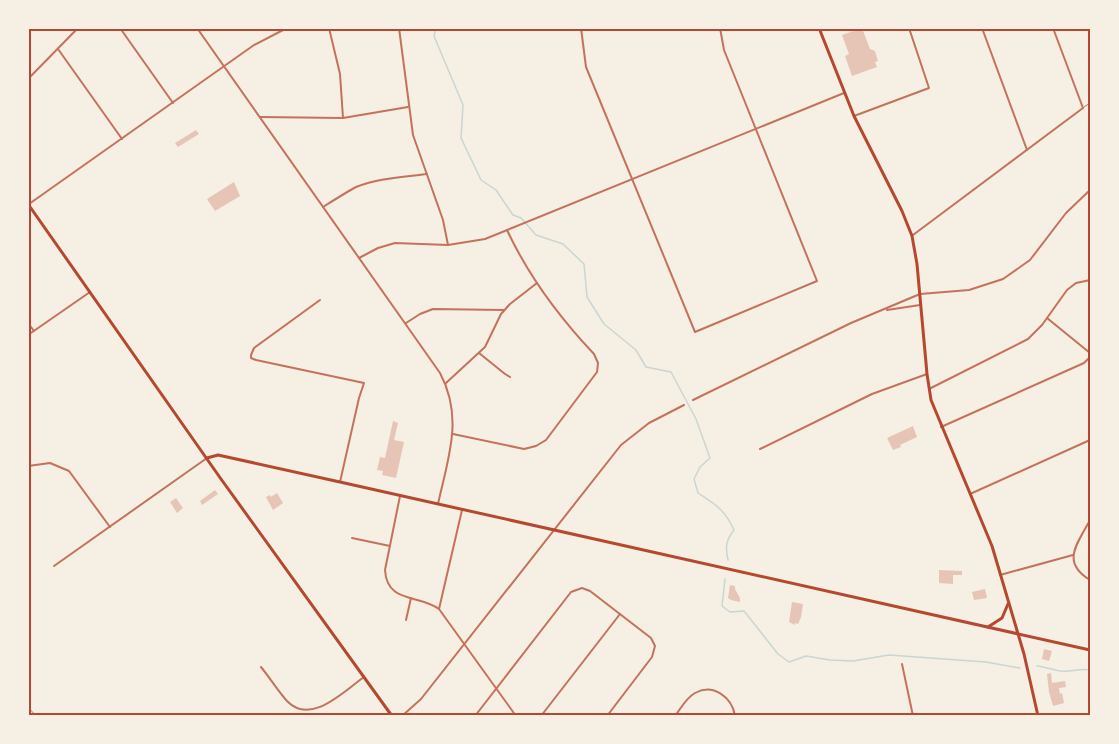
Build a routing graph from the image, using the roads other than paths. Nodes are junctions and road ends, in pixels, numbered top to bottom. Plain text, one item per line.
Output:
1 (78, 28) edge
2 (120, 28) edge
3 (196, 28) edge
4 (287, 28) edge
5 (329, 28) edge
6 (399, 28) edge
7 (581, 28) edge
8 (720, 28) edge
9 (819, 28) edge
10 (909, 28) edge
11 (982, 28) edge
12 (1053, 28) edge
13 (58, 49) junction
14 (224, 67) junction
15 (28, 79) edge
16 (844, 93) junction
17 (173, 103) junction
18 (1090, 103) edge
19 (408, 107) junction
20 (1083, 108) junction
21 (854, 116) junction
22 (260, 117) junction
23 (343, 118) junction
24 (756, 129) junction
25 (122, 140) junction
26 (1027, 150) junction
27 (427, 174) junction
28 (633, 180) junction
29 (1090, 190) edge
30 (29, 204) edge
31 (323, 207) junction
32 (507, 230) junction
33 (912, 236) junction
34 (448, 245) junction
35 (359, 258) junction
36 (1090, 280) edge
37 (537, 283) junction
38 (90, 291) junction
39 (920, 294) junction
40 (320, 300) dead end
41 (921, 305) junction
42 (504, 310) junction
43 (881, 311) junction
44 (1047, 318) junction
45 (28, 323) edge
46 (406, 323) junction
47 (34, 331) junction
48 (28, 335) edge
49 (479, 353) junction
50 (1090, 353) edge
51 (1090, 357) edge
52 (927, 374) junction
53 (510, 376) dead end
54 (446, 383) junction
55 (929, 389) junction
56 (693, 400) dead end
57 (684, 405) dead end
58 (941, 427) junction
59 (453, 434) junction
60 (1090, 440) edge
61 (760, 449) dead end
62 (207, 459) junction
63 (28, 466) edge
64 (339, 482) junction
65 (970, 494) junction
66 (400, 496) junction
67 (438, 504) junction
68 (462, 510) junction
69 (1090, 520) edge
70 (110, 527) junction
71 (554, 530) junction
72 (352, 538) dead end
73 (390, 546) junction
74 (1073, 555) junction
75 (54, 566) dead end
76 (1000, 575) junction
77 (1090, 580) edge
78 (411, 598) junction
79 (1009, 602) junction
80 (439, 609) junction
81 (620, 614) junction
82 (406, 620) dead end
83 (988, 627) junction
84 (1018, 634) junction
85 (464, 643) junction
86 (1090, 650) edge
87 (902, 664) dead end
88 (261, 667) dead end
89 (364, 677) junction
90 (496, 688) junction
91 (28, 707) edge
92 (36, 716) edge
93 (392, 716) edge
94 (402, 716) edge
95 (475, 716) edge
96 (516, 716) edge
97 (541, 716) edge
98 (607, 716) edge
99 (675, 716) edge
100 (735, 716) edge
101 (913, 716) edge
102 (1038, 716) edge

1 - 13 street
2 - 17 street
3 - 14 street
4 - 14 street
5 - 23 street
6 - 19 street
7 - 28 street
8 - 24 street
9 - 16 main road
10 - 21 street
11 - 26 street
12 - 20 street
13 - 15 street
13 - 25 street
14 - 17 street
14 - 22 street
16 - 21 main road
16 - 24 street
17 - 25 street
18 - 20 lane
19 - 23 street
19 - 27 street
20 - 26 street
21 - 33 main road
22 - 23 street
22 - 31 street
24 - 28 street
24 - 28 street
25 - 30 street
26 - 33 street
27 - 31 street
27 - 34 street
28 - 32 street
29 - 39 street
30 - 38 main road
31 - 35 street
32 - 34 street
32 - 37 street
33 - 39 main road
34 - 35 street
35 - 46 street
36 - 44 street
37 - 42 street
37 - 59 street
38 - 47 street
38 - 62 main road
39 - 41 main road
39 - 43 street
40 - 64 street
41 - 43 street
41 - 52 main road
42 - 46 street
42 - 49 street
43 - 56 street
44 - 50 street
44 - 55 street
45 - 47 street
46 - 54 street
47 - 48 street
49 - 53 street
49 - 54 street
51 - 58 street
52 - 55 main road
52 - 61 street
54 - 59 street
55 - 58 main road
57 - 71 street
58 - 65 main road
59 - 67 street
60 - 65 street
62 - 64 main road
62 - 70 street
62 - 89 main road
63 - 70 street
64 - 66 main road
65 - 76 main road
66 - 67 main road
66 - 73 street
67 - 68 main road
68 - 71 main road
68 - 80 street
69 - 74 street
70 - 75 street
71 - 83 main road
71 - 85 street
72 - 73 street
73 - 78 street
74 - 76 street
74 - 77 street
76 - 79 main road
78 - 80 street
78 - 82 street
79 - 83 main road
79 - 84 main road
80 - 85 street
81 - 90 street
81 - 97 street
81 - 98 street
83 - 84 main road
84 - 86 main road
84 - 102 main road
85 - 90 street
85 - 94 street
87 - 101 street
88 - 89 street
89 - 93 main road
90 - 95 street
90 - 96 street
91 - 92 lane
99 - 100 street

